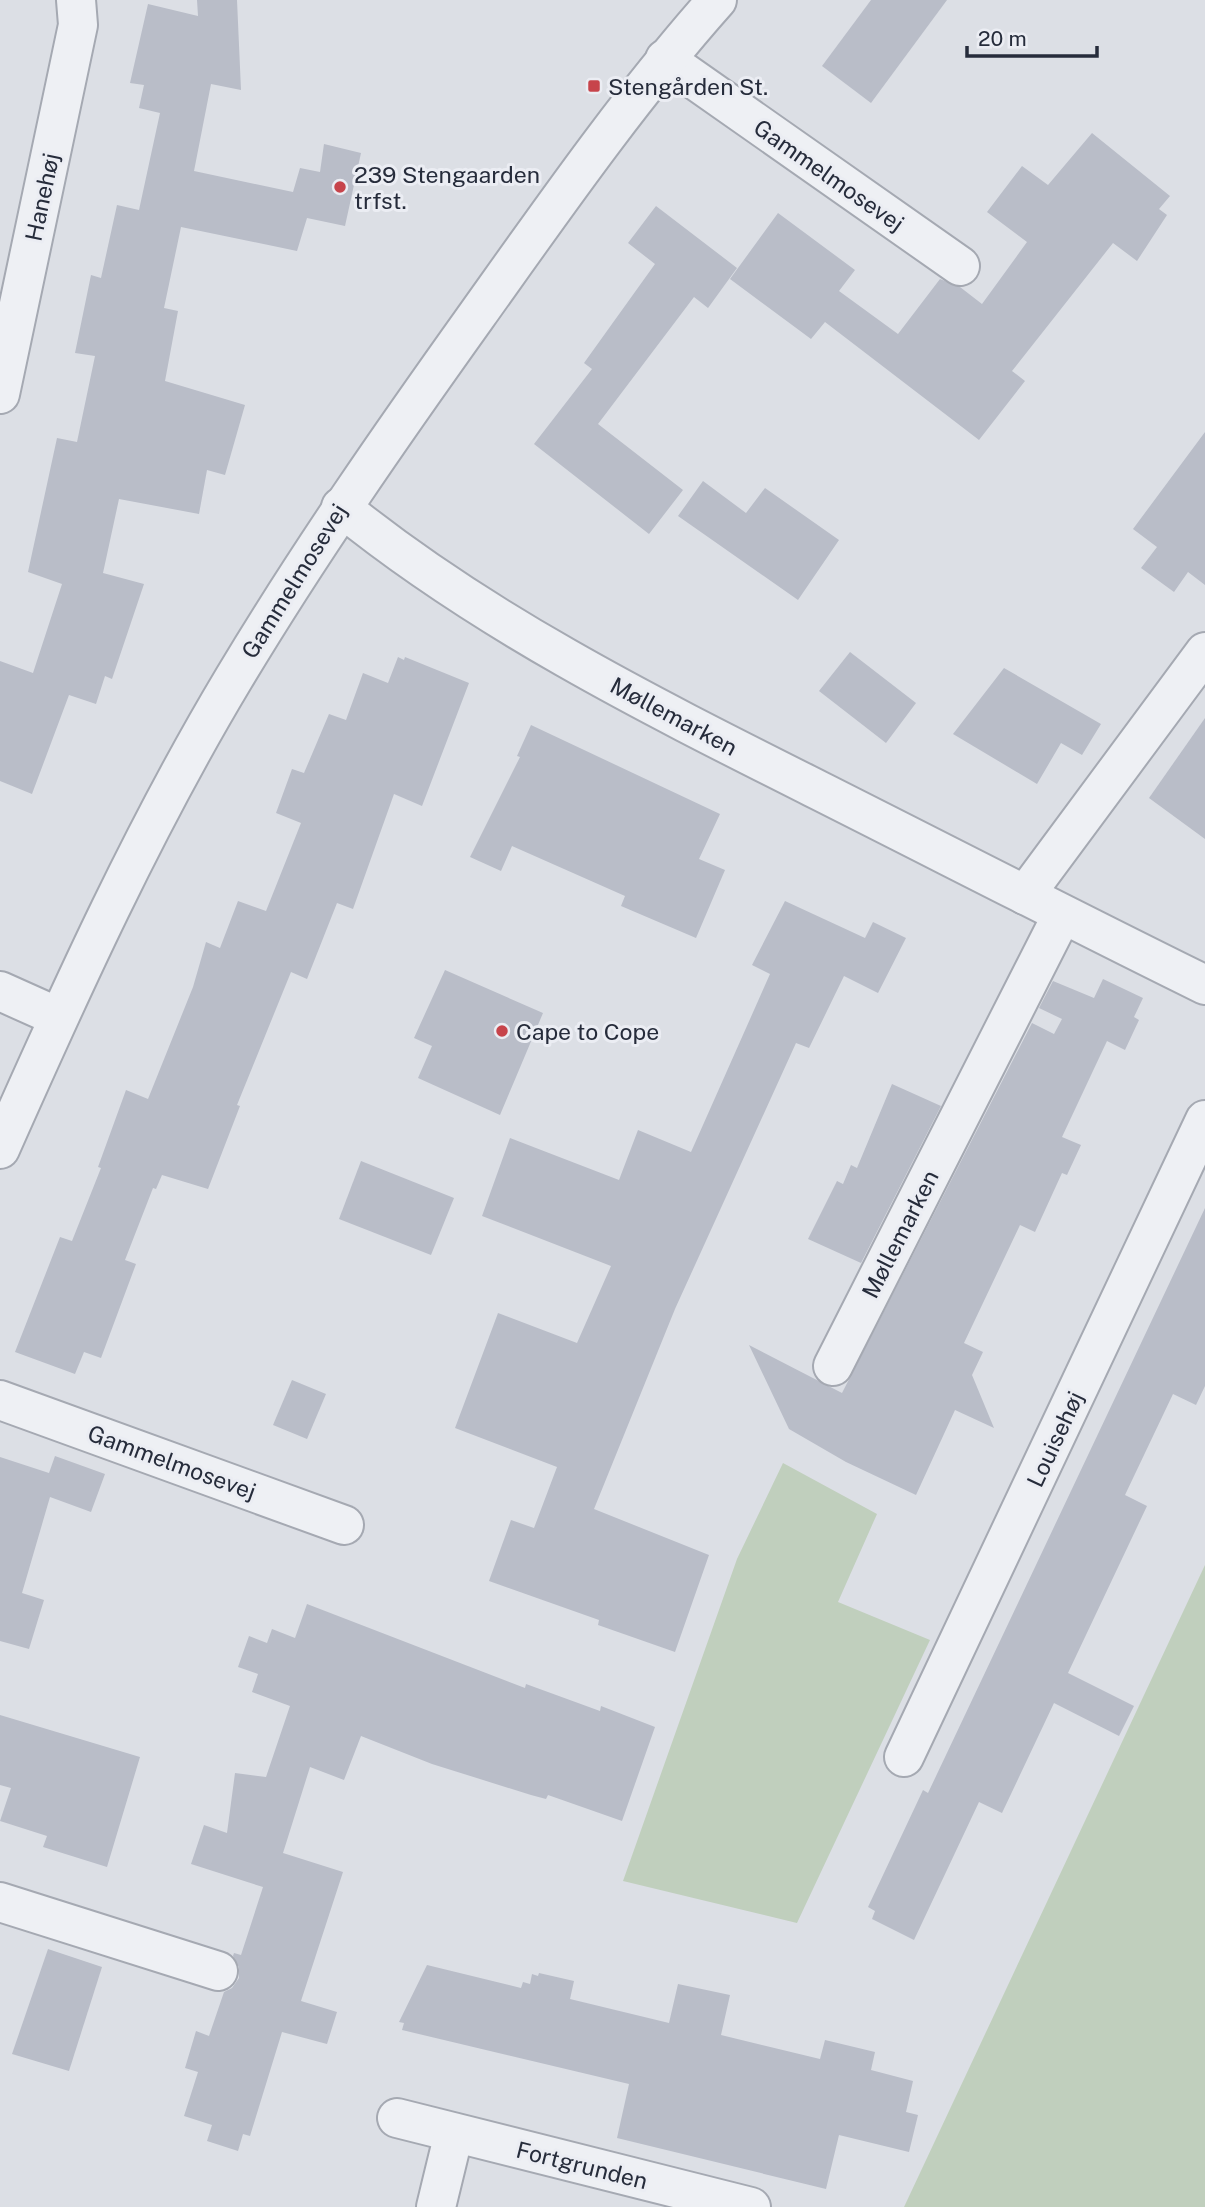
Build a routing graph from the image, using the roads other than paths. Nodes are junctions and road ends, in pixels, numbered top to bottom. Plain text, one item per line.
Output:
1 (76, 0) edge
2 (717, 0) edge
3 (664, 59) junction
4 (960, 266) dead end
5 (11, 292) edge
6 (0, 394) edge
7 (341, 507) junction
8 (1205, 652) edge
9 (1025, 895) junction
10 (1062, 915) junction
11 (1205, 985) edge
12 (0, 991) edge
13 (58, 1017) junction
14 (1205, 1120) edge
15 (0, 1149) edge
16 (833, 1366) dead end
17 (0, 1399) edge
18 (344, 1525) dead end
19 (904, 1757) dead end
20 (0, 1902) edge
21 (218, 1970) dead end
22 (397, 2118) dead end
23 (454, 2133) junction
24 (436, 2207) edge
25 (751, 2207) edge

1 - 5 street, Hanehøj
2 - 3 street, Gammelmosevej
3 - 4 street, Gammelmosevej
3 - 7 street, Gammelmosevej
5 - 6 street, Hanehøj
7 - 9 street, Møllemarken
7 - 13 street, Gammelmosevej
8 - 9 street
9 - 10 street, Møllemarken
10 - 11 street, Møllemarken
10 - 16 street, Møllemarken
12 - 13 street
13 - 15 street, Gammelmosevej
14 - 19 street, Louisehøj
17 - 18 street, Gammelmosevej
20 - 21 street
22 - 23 street, Fortgrunden
23 - 24 street
23 - 25 street, Fortgrunden

